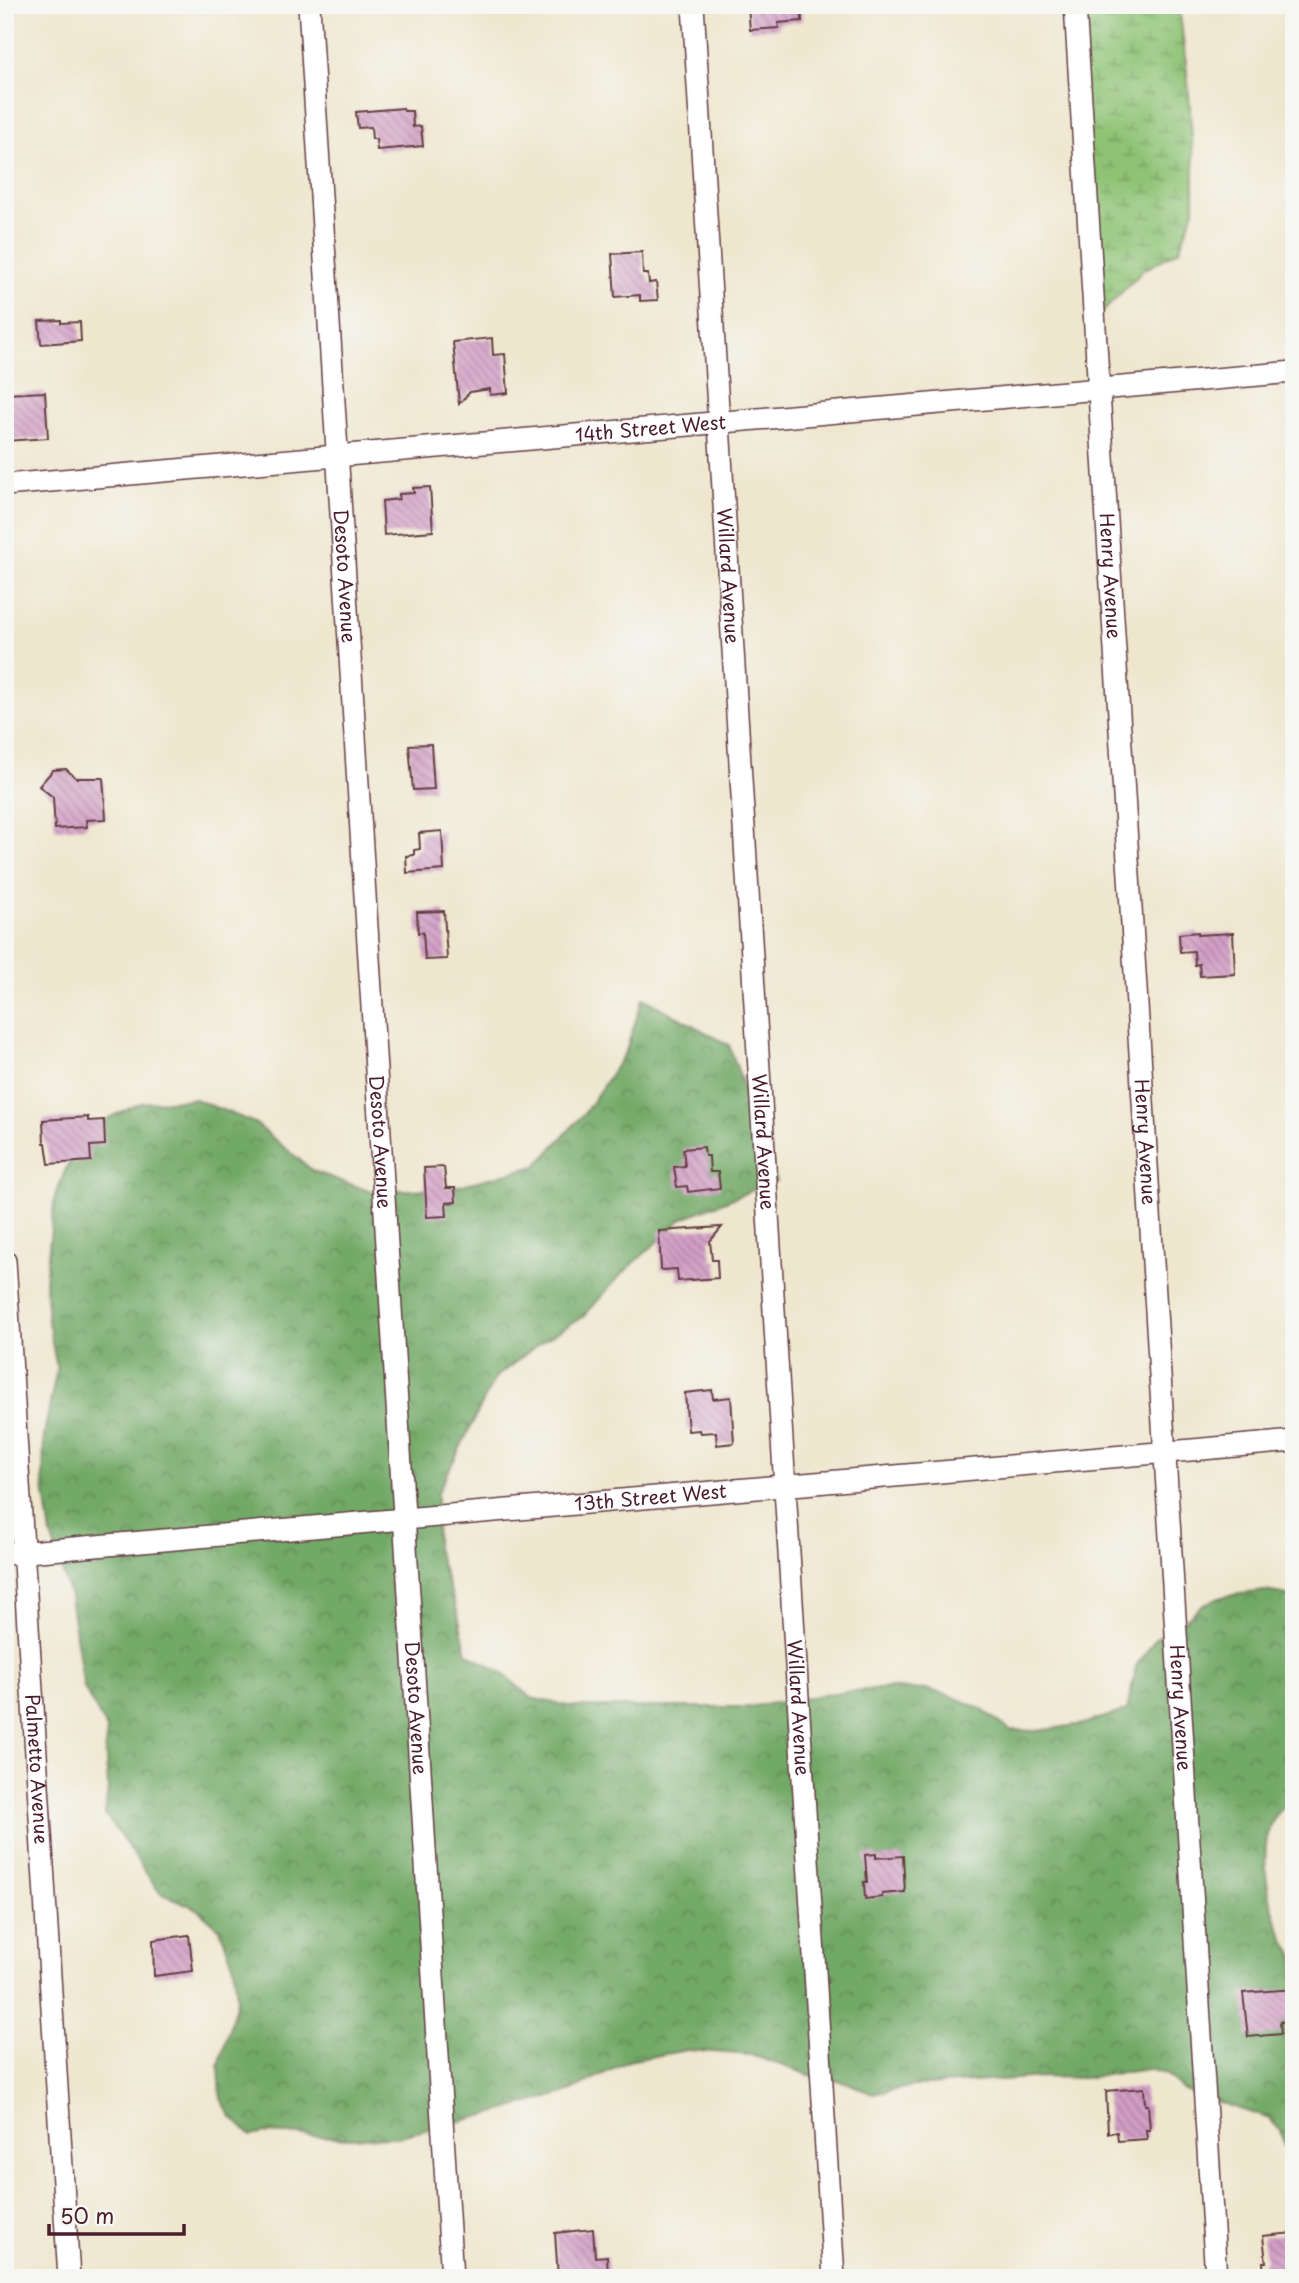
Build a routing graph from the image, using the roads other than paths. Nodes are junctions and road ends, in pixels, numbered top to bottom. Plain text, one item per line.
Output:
1 (309, 5) edge
2 (693, 5) edge
3 (1075, 5) edge
4 (1294, 372) edge
5 (1099, 389) junction
6 (719, 423) junction
7 (338, 456) junction
8 (5, 485) edge
9 (5, 1261) edge
10 (1294, 1441) edge
11 (1164, 1452) junction
12 (784, 1485) junction
13 (405, 1518) junction
14 (14, 1553) edge
15 (69, 2278) edge
16 (452, 2278) edge
17 (834, 2278) edge
18 (1216, 2278) edge

1 - 7 street, Desoto Avenue
2 - 6 street, Willard Avenue
3 - 5 street, Henry Avenue
4 - 5 street, 14th Street West
5 - 6 street, 14th Street West
5 - 11 street, Henry Avenue
6 - 7 street, 14th Street West
6 - 12 street, Willard Avenue
7 - 8 street, 14th Street West
7 - 13 street, Desoto Avenue
9 - 14 street, Palmetto Avenue
10 - 11 street, 13th Street West
11 - 12 street, 13th Street West
11 - 18 street, Henry Avenue
12 - 13 street, 13th Street West
12 - 17 street, Willard Avenue
13 - 14 street, 13th Street West
13 - 16 street, Desoto Avenue
14 - 15 street, Palmetto Avenue

